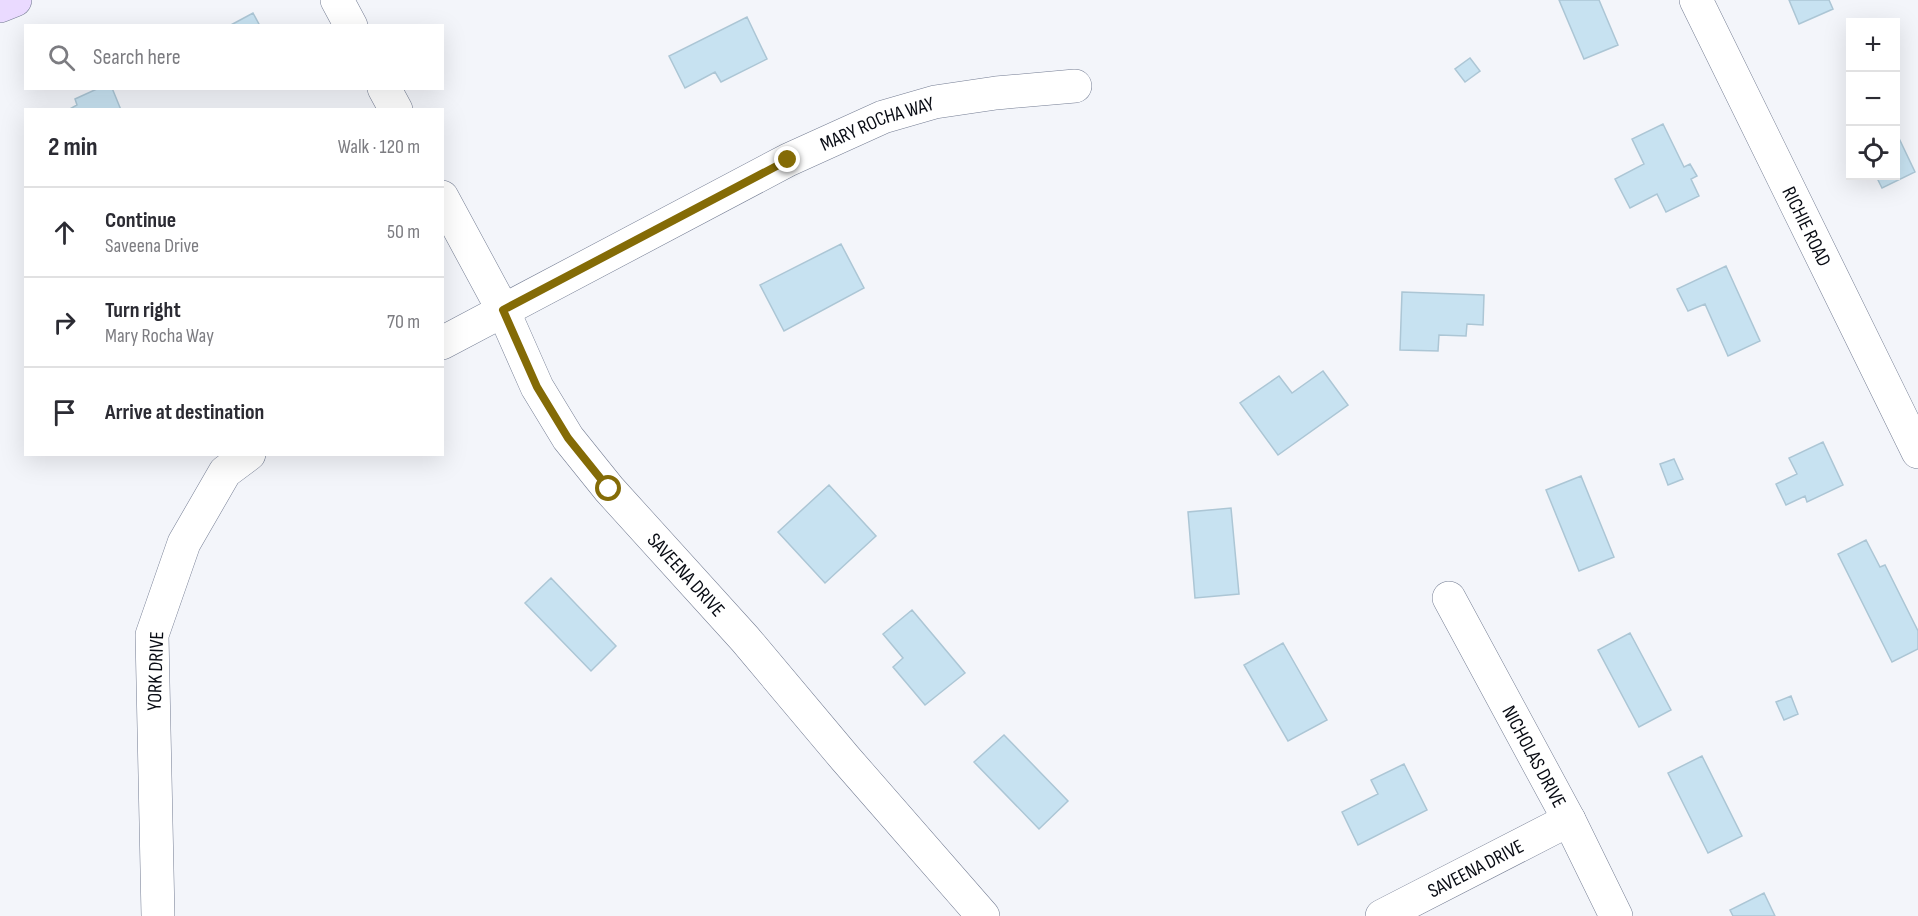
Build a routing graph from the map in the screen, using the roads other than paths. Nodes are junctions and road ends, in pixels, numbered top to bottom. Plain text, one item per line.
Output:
1 (15, 0) edge
2 (337, 0) edge
3 (1696, 0) edge
4 (0, 6) edge
5 (350, 24) edge
6 (1075, 86) dead end
7 (385, 90) edge
8 (395, 108) edge
9 (444, 201) edge
10 (503, 310) junction
11 (444, 342) edge
12 (1918, 452) edge
13 (246, 456) edge
14 (1449, 598) dead end
15 (1569, 820) junction
16 (158, 916) edge
17 (983, 916) edge
18 (1382, 916) edge
19 (1616, 916) edge

1 - 4 main road
2 - 5 street
3 - 12 street, RICHIE ROAD
6 - 10 street, MARY ROCHA WAY
7 - 8 street
9 - 10 street, SAVEENA DRIVE
10 - 11 street
10 - 17 street, SAVEENA DRIVE
13 - 16 street, YORK DRIVE
14 - 15 street, NICHOLAS DRIVE
15 - 18 street, SAVEENA DRIVE
15 - 19 street, NICHOLAS DRIVE

